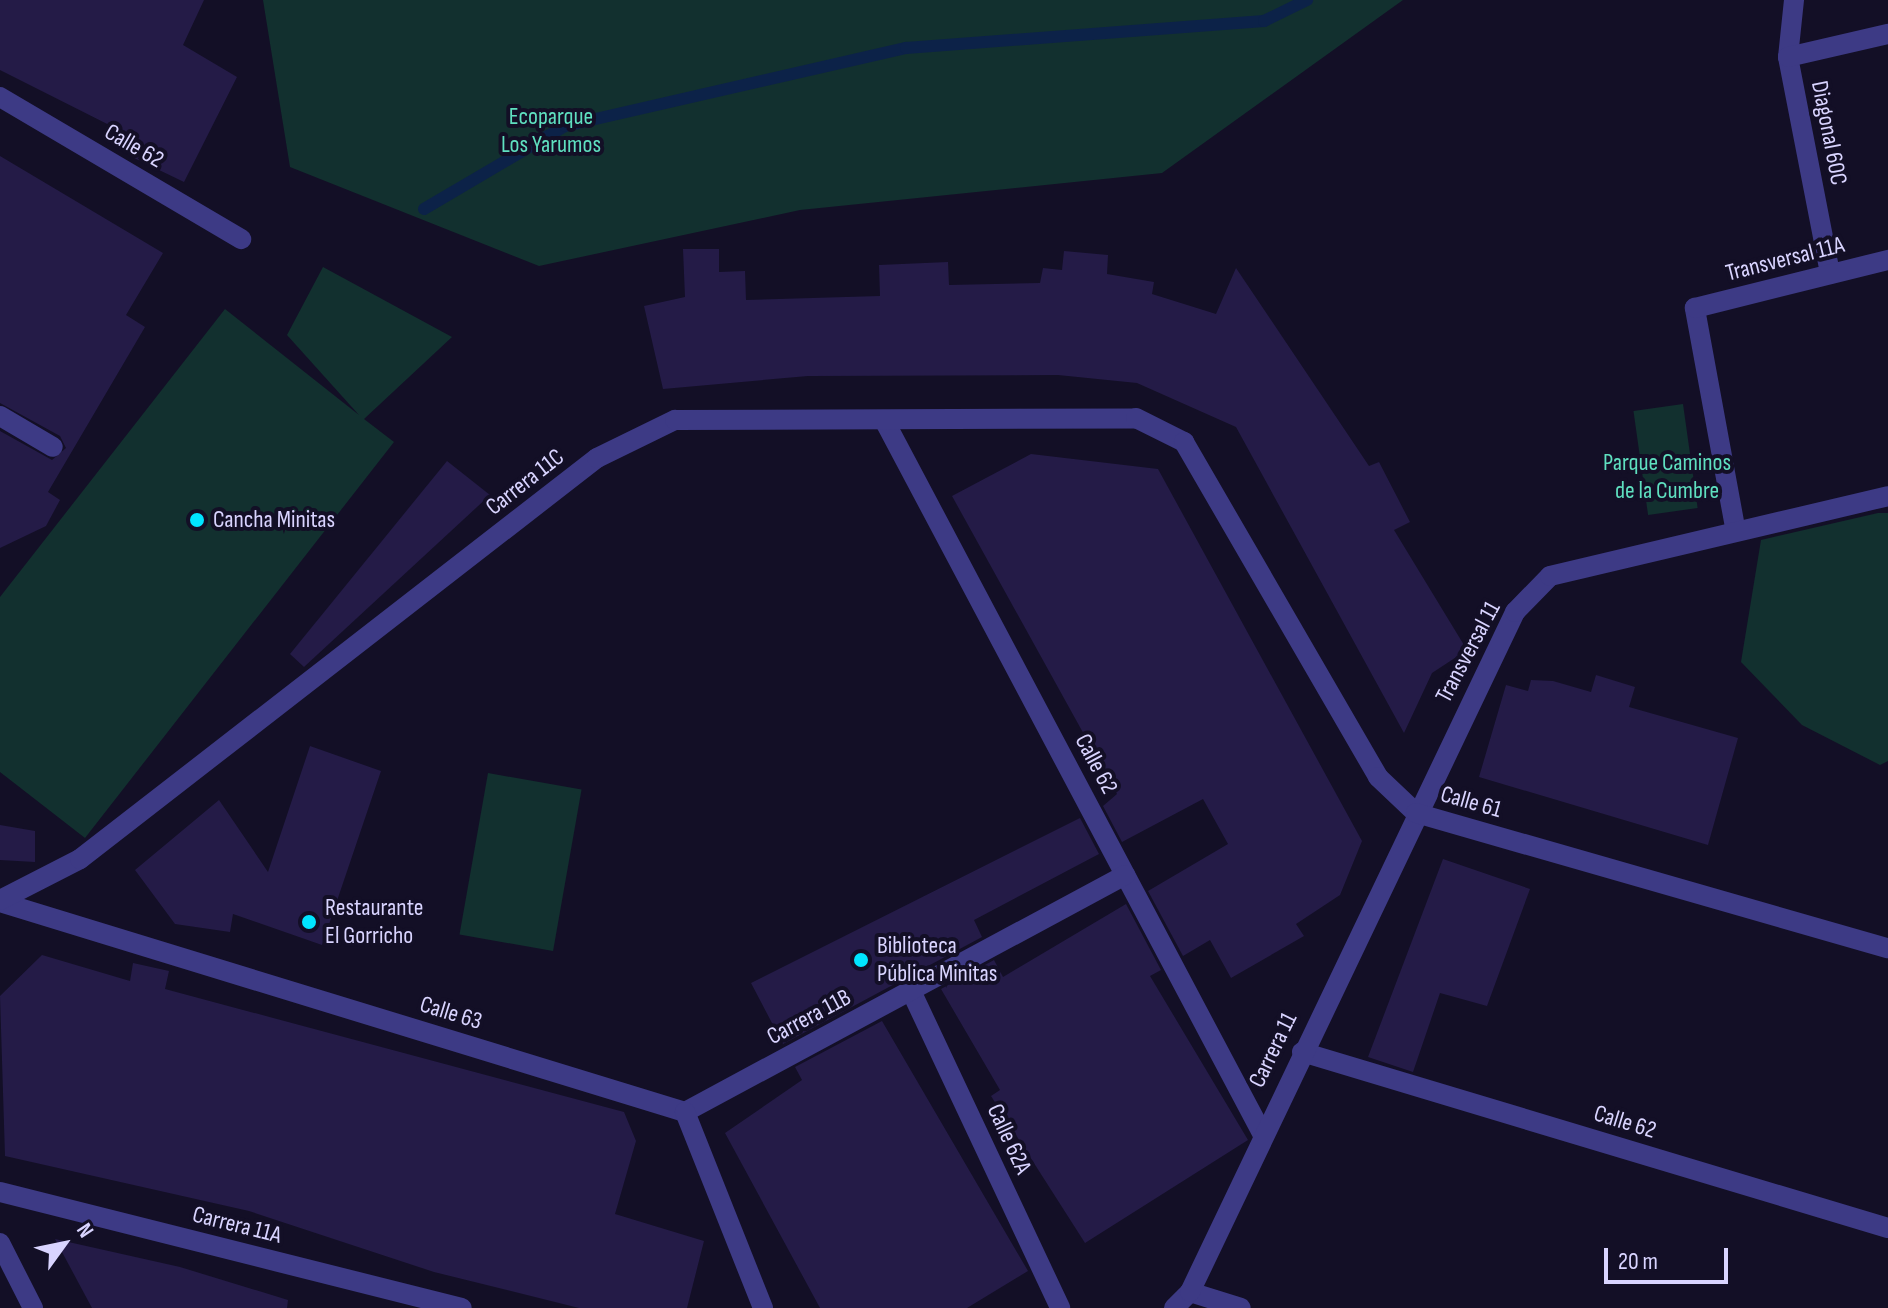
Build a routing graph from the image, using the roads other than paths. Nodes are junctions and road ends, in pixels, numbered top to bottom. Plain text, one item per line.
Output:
1 (1794, 0) edge
2 (1888, 34) edge
3 (1788, 57) junction
4 (0, 97) edge
5 (241, 239) dead end
6 (1888, 260) edge
7 (1830, 274) junction
8 (0, 416) edge
9 (884, 420) junction
10 (1184, 442) joint
11 (53, 447) dead end
12 (1888, 496) edge
13 (1735, 527) junction
14 (1416, 813) junction
15 (1125, 875) junction
16 (0, 901) edge
17 (1888, 948) edge
18 (912, 993) junction
19 (1302, 1052) junction
20 (685, 1112) junction
21 (1262, 1133) junction
22 (0, 1192) edge
23 (1888, 1228) edge
24 (0, 1243) edge
25 (1190, 1292) junction
26 (33, 1308) edge
27 (462, 1308) edge
28 (763, 1308) edge
29 (1060, 1308) edge
30 (1174, 1308) edge
31 (1241, 1308) edge

1 - 3 street, Diagonal 60C
2 - 3 street
3 - 7 street, Diagonal 60C
4 - 5 street, Calle 62
6 - 7 street, Transversal 11A
7 - 13 street, Transversal 11A
8 - 11 street
9 - 10 street, Carrera 11C
9 - 15 street, Calle 62
9 - 16 street, Carrera 11C
10 - 14 street, Calle 61
12 - 13 street, Transversal 11
13 - 14 street, Transversal 11
14 - 17 street, Calle 61
14 - 19 street, Carrera 11
15 - 18 street, Carrera 11B
15 - 21 street, Calle 62
16 - 20 street, Calle 63
18 - 20 street, Carrera 11B
18 - 29 street, Calle 62A
19 - 21 street, Carrera 11
19 - 23 street, Calle 62
20 - 28 street
21 - 25 street, Carrera 11
22 - 27 street, Carrera 11A
24 - 26 street
25 - 30 street, Carrera 11
25 - 31 street

